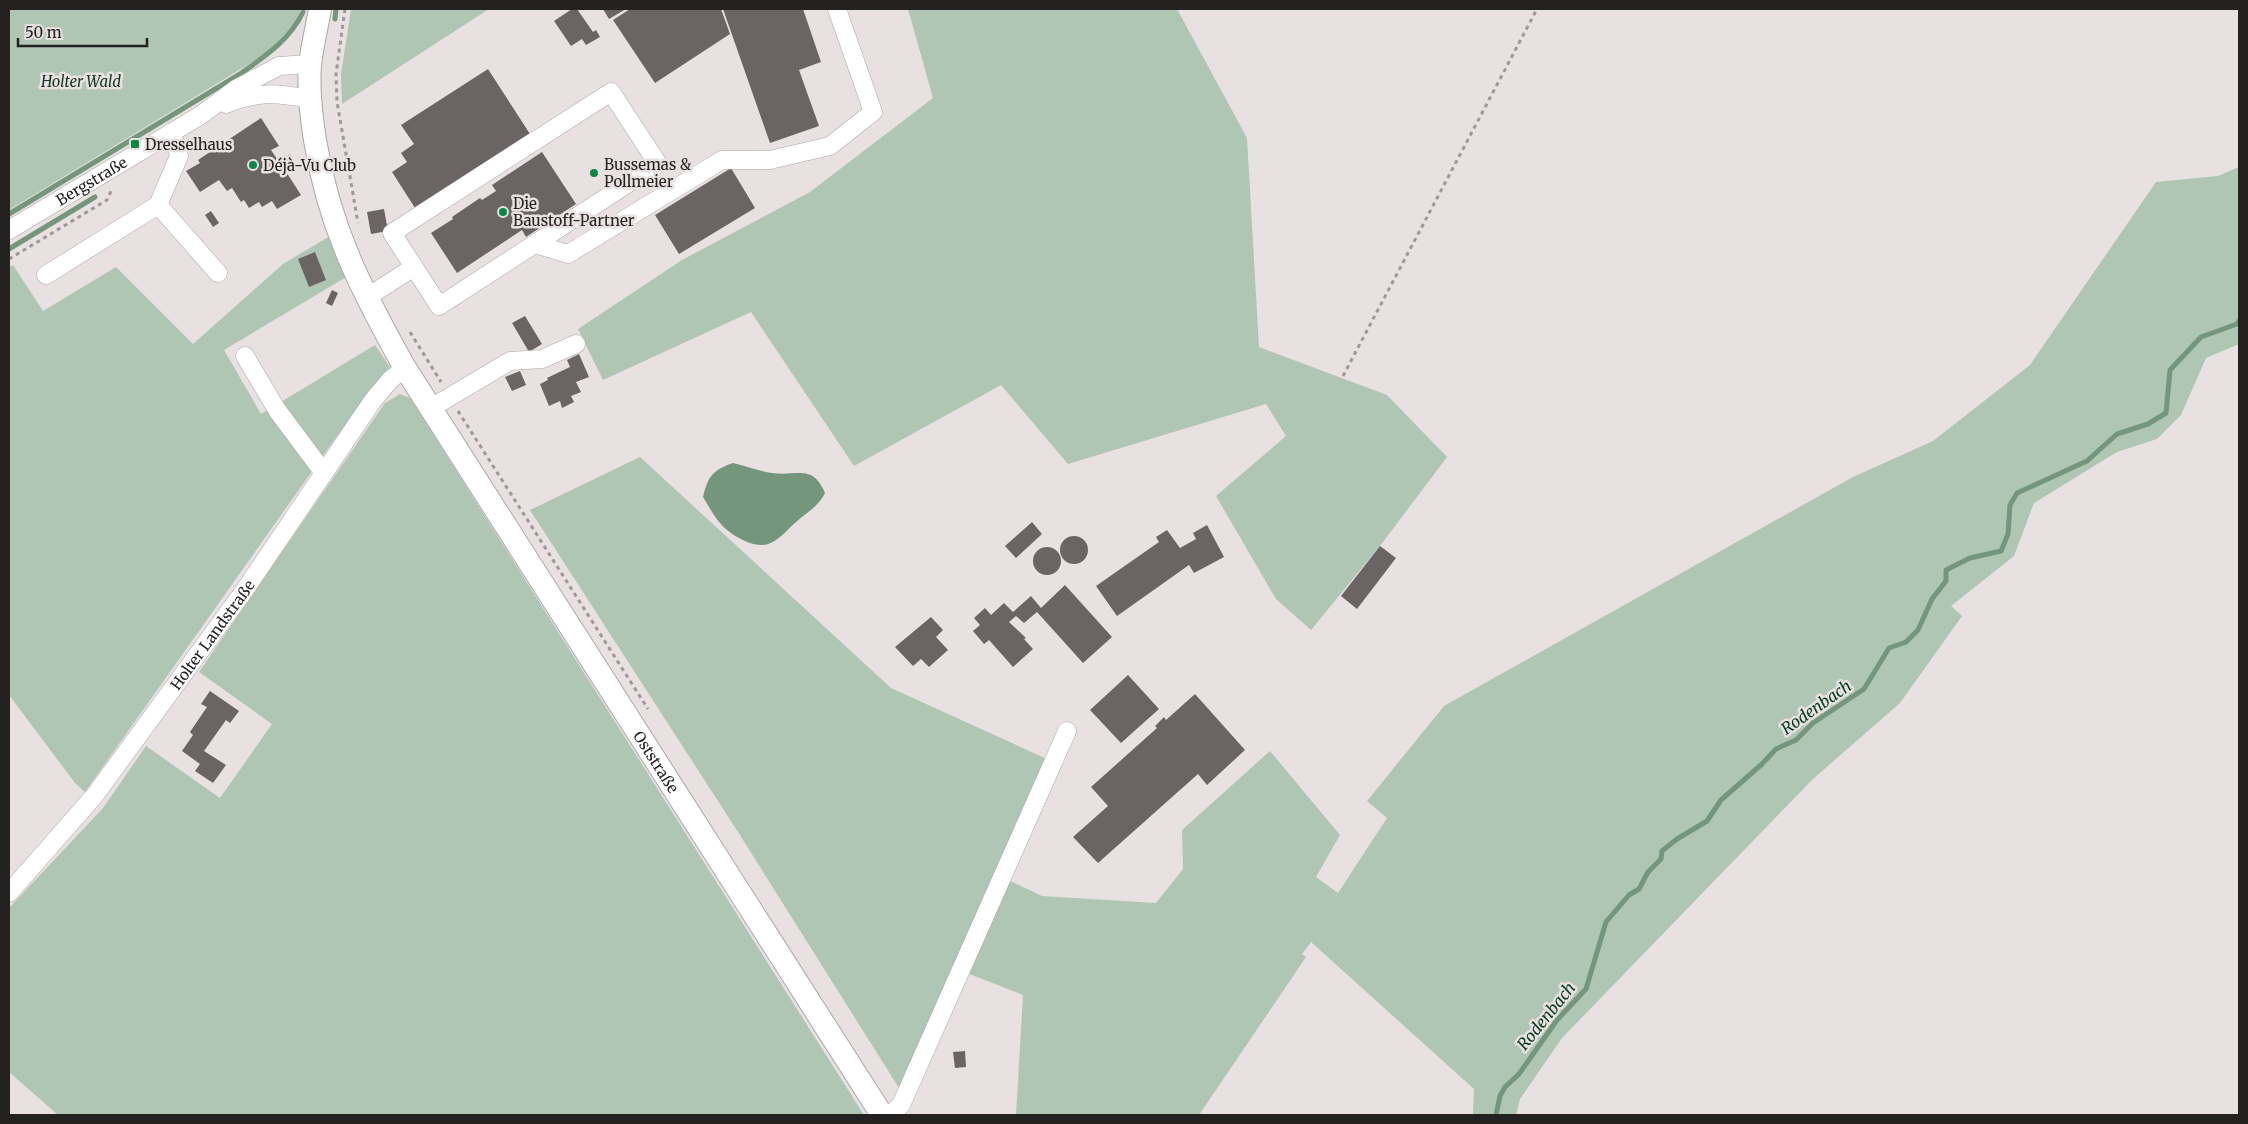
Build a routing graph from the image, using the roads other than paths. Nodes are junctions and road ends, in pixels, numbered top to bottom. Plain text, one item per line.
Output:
1 (320, 9) edge
2 (837, 9) edge
3 (310, 64) junction
4 (310, 105) junction
5 (201, 115) junction
6 (170, 133) junction
7 (158, 204) junction
8 (9, 230) edge
9 (535, 244) junction
10 (414, 267) junction
11 (218, 273) dead end
12 (46, 275) dead end
13 (366, 298) junction
14 (576, 344) dead end
15 (245, 356) dead end
16 (404, 368) junction
17 (440, 402) junction
18 (324, 473) junction
19 (1067, 731) dead end
20 (9, 893) edge
21 (882, 1115) edge
22 (890, 1115) edge

1 - 3 main road, Oststraße
2 - 9 street
3 - 4 main road, Oststraße
3 - 5 street, Bergstraße
4 - 5 street, Bergstraße
4 - 13 main road, Oststraße
5 - 6 street, Bergstraße
6 - 7 street
6 - 8 street, Bergstraße
7 - 11 street
7 - 12 street
9 - 10 street
9 - 10 street
10 - 13 street
13 - 16 main road, Oststraße
14 - 17 street
15 - 18 street
16 - 17 main road, Oststraße
16 - 18 street, Holter Landstraße
17 - 21 main road, Oststraße
18 - 20 street, Holter Landstraße
19 - 22 street

